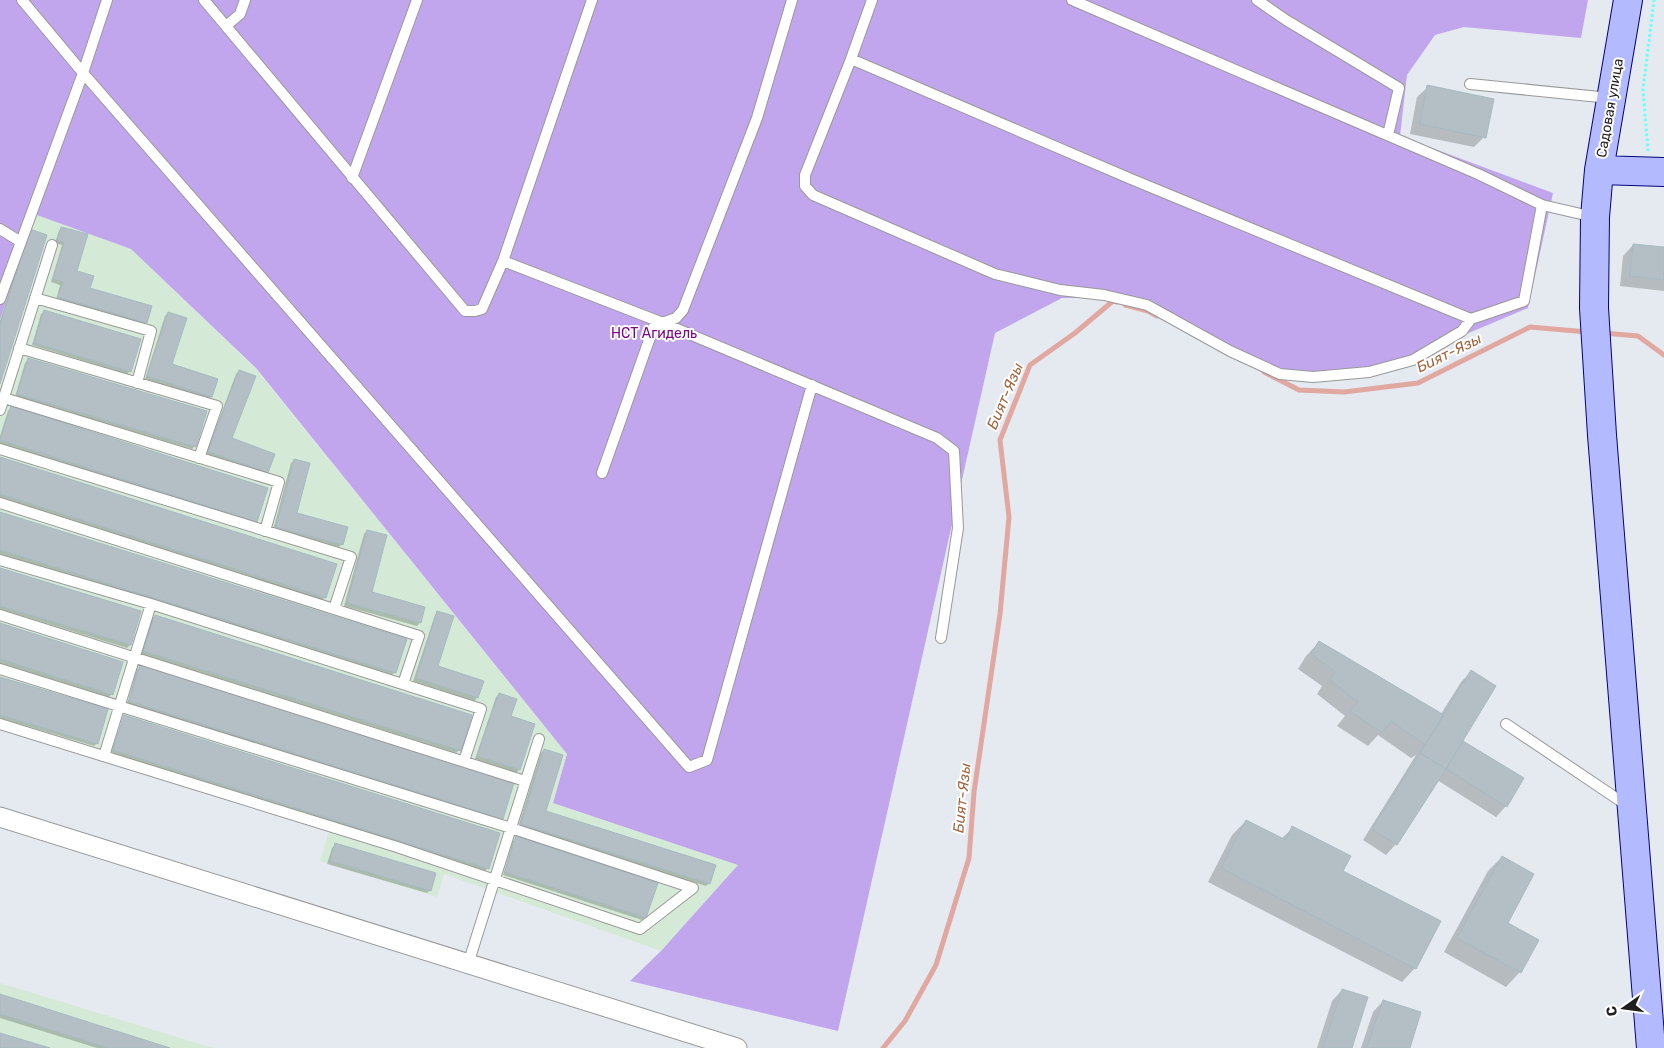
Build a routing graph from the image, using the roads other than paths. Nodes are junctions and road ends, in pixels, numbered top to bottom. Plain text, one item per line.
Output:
1 (22, 0) edge
2 (107, 0) edge
3 (204, 0) edge
4 (245, 0) edge
5 (417, 0) edge
6 (592, 0) edge
7 (792, 0) edge
8 (872, 0) edge
9 (1072, 0) edge
10 (1257, 0) edge
11 (1628, 0) edge
12 (226, 26) junction
13 (851, 59) junction
14 (83, 73) junction
15 (1470, 84) dead end
16 (1611, 98) junction
17 (1388, 136) junction
18 (1599, 170) junction
19 (1657, 172) edge
20 (352, 178) junction
21 (1542, 205) junction
22 (1595, 217) junction
23 (0, 229) edge
24 (21, 242) junction
25 (52, 245) dead end
26 (503, 261) junction
27 (35, 298) junction
28 (0, 299) edge
29 (1471, 318) junction
30 (663, 323) junction
31 (19, 348) junction
32 (137, 382) junction
33 (812, 385) junction
34 (4, 398) junction
35 (0, 410) edge
36 (0, 449) edge
37 (199, 458) junction
38 (602, 473) dead end
39 (0, 503) edge
40 (265, 531) junction
41 (0, 560) edge
42 (151, 604) junction
43 (334, 609) junction
44 (0, 615) edge
45 (941, 638) dead end
46 (135, 656) junction
47 (0, 669) edge
48 (403, 684) junction
49 (120, 706) junction
50 (0, 724) edge
51 (1506, 724) dead end
52 (539, 739) dead end
53 (104, 756) junction
54 (464, 761) junction
55 (525, 781) junction
56 (1631, 808) junction
57 (0, 817) edge
58 (510, 828) junction
59 (495, 879) junction
60 (468, 964) junction
61 (737, 1048) edge
62 (1651, 1048) edge

1 - 14 lane
2 - 14 lane
3 - 12 lane
4 - 12 lane
5 - 20 lane
6 - 26 lane
7 - 30 lane
8 - 13 lane
9 - 17 lane
10 - 17 lane
11 - 16 main road, Садовая улица
12 - 20 lane
13 - 29 lane
13 - 29 lane
14 - 24 lane
14 - 33 lane
15 - 16 lane
16 - 18 main road, Садовая улица
17 - 21 lane
18 - 19 main road
18 - 22 main road, Садовая улица
20 - 26 lane
21 - 22 lane
21 - 29 lane
22 - 56 main road, Садовая улица
23 - 24 lane
24 - 28 lane
25 - 27 lane
26 - 30 lane
27 - 31 lane
27 - 32 lane
30 - 33 lane
30 - 38 lane
31 - 32 lane
31 - 34 lane
32 - 37 lane
33 - 45 lane
34 - 35 lane
34 - 37 lane
36 - 40 lane
37 - 40 lane
39 - 43 lane
40 - 43 lane
41 - 42 lane
42 - 46 lane
42 - 48 lane
43 - 48 lane
44 - 46 lane
46 - 49 lane
46 - 54 lane
47 - 49 lane
48 - 54 lane
49 - 53 lane
49 - 58 lane
50 - 53 lane
51 - 56 lane
52 - 55 lane
53 - 59 lane
54 - 55 lane
55 - 58 lane
56 - 62 main road, Садовая улица
57 - 60 street
58 - 59 lane
58 - 59 lane
59 - 60 lane
60 - 61 street

